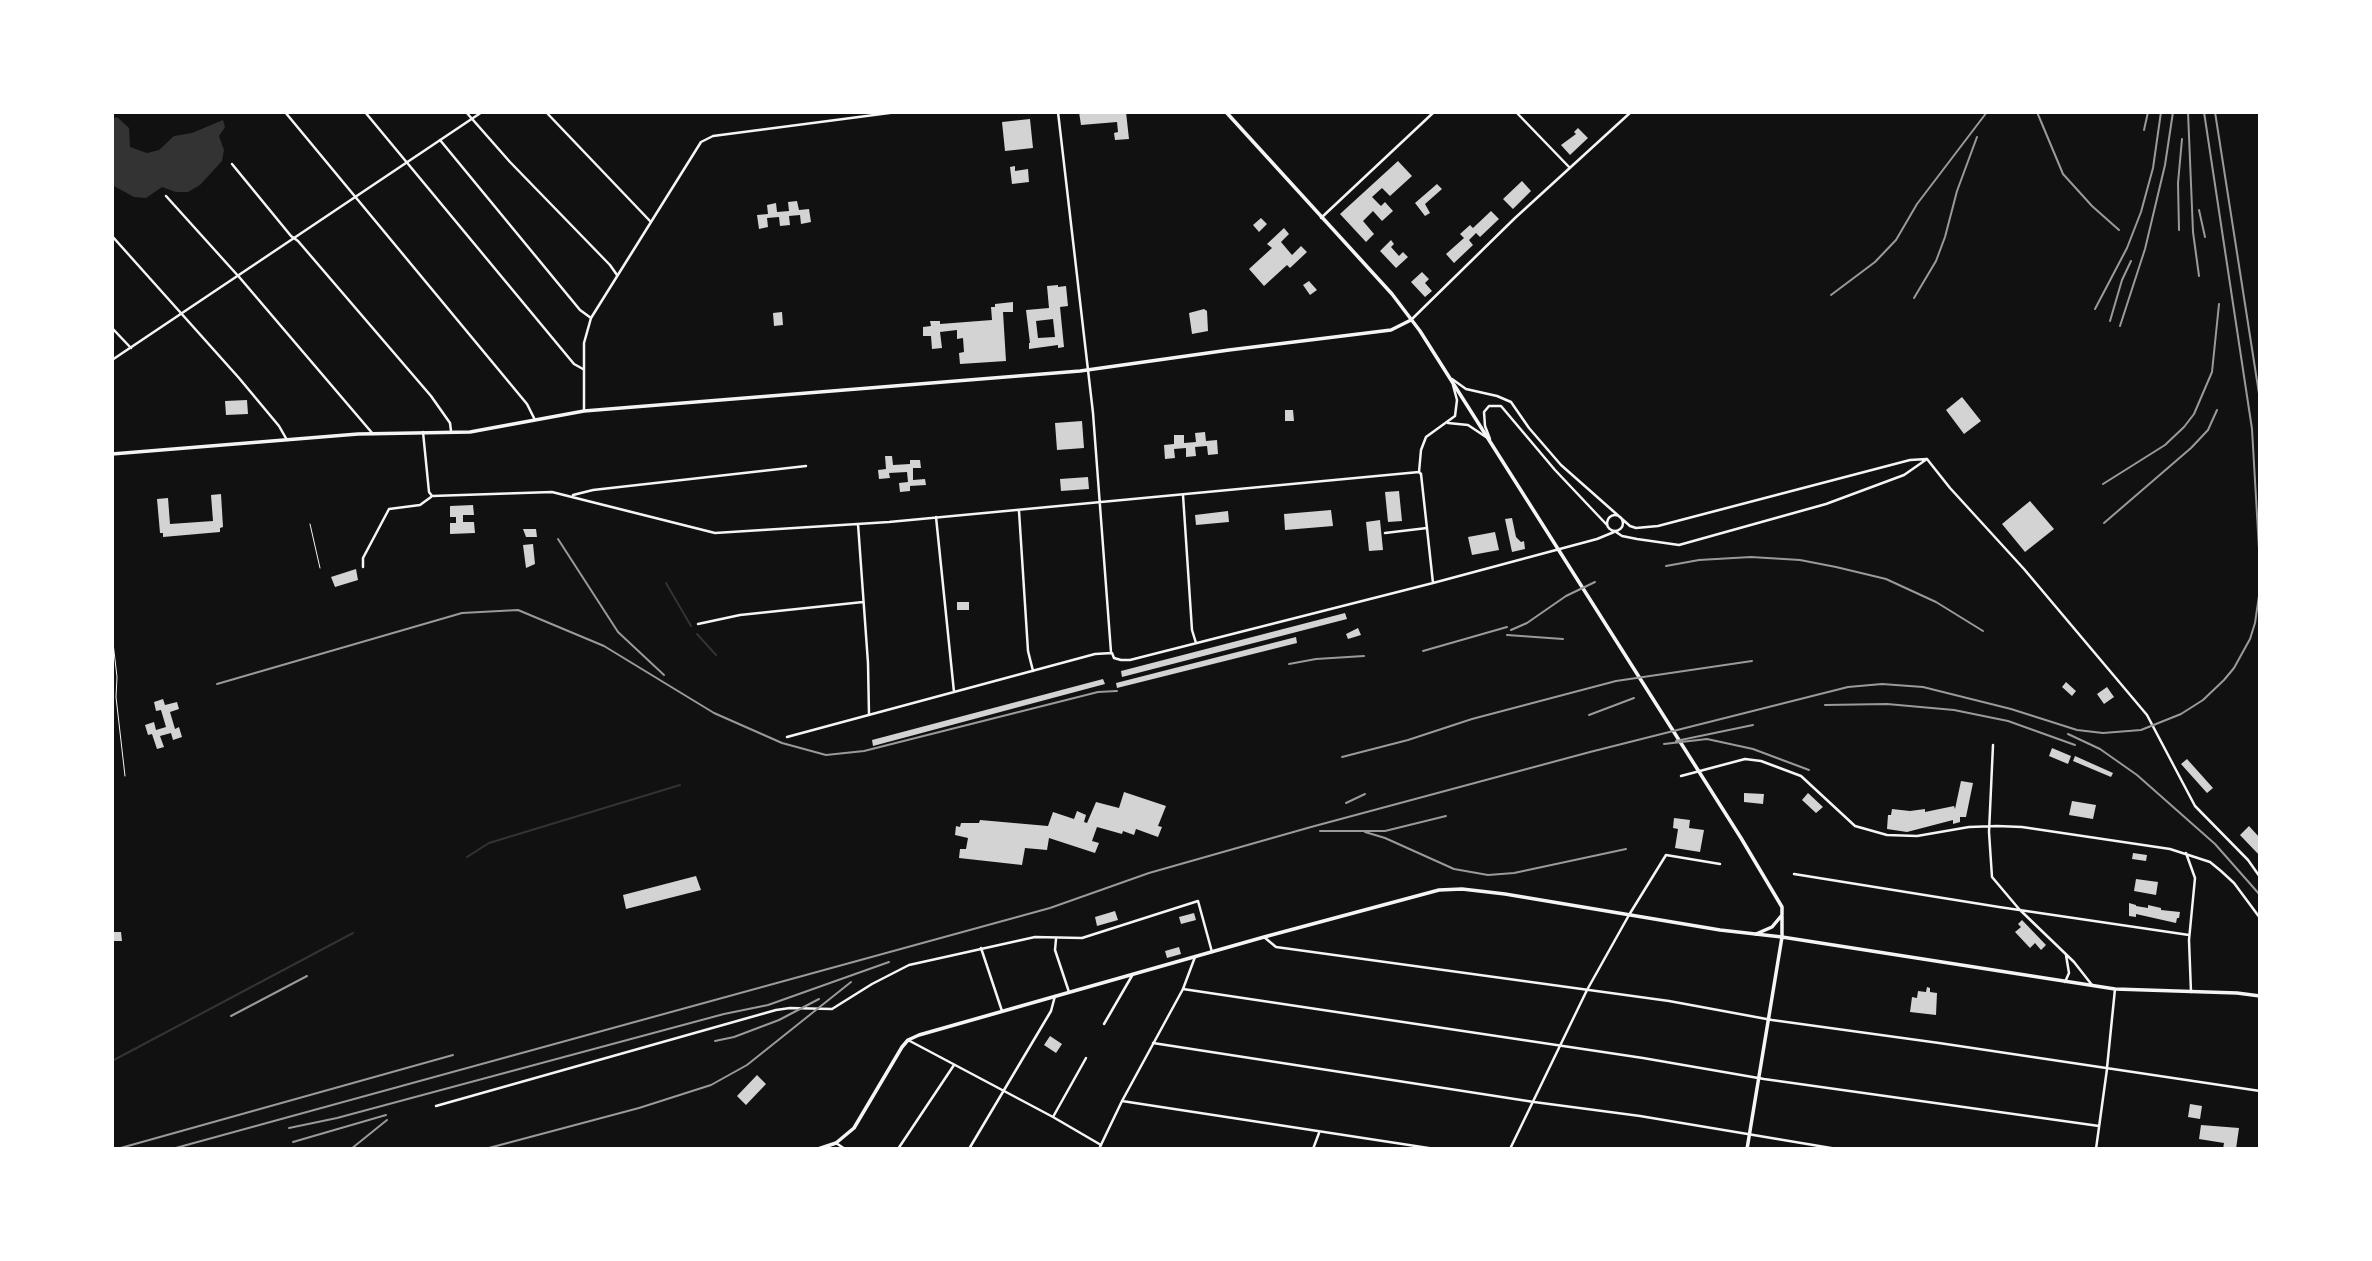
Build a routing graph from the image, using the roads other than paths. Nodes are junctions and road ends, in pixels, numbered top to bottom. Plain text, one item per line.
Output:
1 (285, 112) edge
2 (365, 112) edge
3 (466, 112) edge
4 (482, 112) edge
5 (546, 112) edge
6 (897, 112) edge
7 (1058, 112) edge
8 (1226, 112) edge
9 (1434, 112) edge
10 (1516, 112) edge
11 (1631, 112) edge
12 (472, 119) junction
13 (440, 140) junction
14 (408, 162) junction
15 (232, 164) dead end
16 (1570, 168) junction
17 (166, 196) dead end
18 (354, 197) junction
19 (1321, 218) junction
20 (650, 220) junction
21 (112, 236) edge
22 (294, 238) junction
23 (617, 275) junction
24 (238, 276) junction
25 (182, 313) junction
26 (591, 318) junction
27 (1411, 320) junction
28 (112, 328) edge
29 (131, 348) junction
30 (112, 360) edge
31 (583, 369) junction
32 (1089, 370) junction
33 (1452, 379) junction
34 (584, 411) junction
35 (535, 421) junction
36 (1448, 423) junction
37 (451, 431) junction
38 (423, 432) junction
39 (373, 433) junction
40 (287, 440) junction
41 (1491, 442) junction
42 (112, 454) edge
43 (1927, 459) junction
44 (807, 466) dead end
45 (1419, 472) junction
46 (1183, 495) junction
47 (432, 496) junction
48 (569, 496) junction
49 (1101, 501) junction
50 (1019, 509) junction
51 (936, 517) junction
52 (1620, 517) junction
53 (310, 524) dead end
54 (858, 524) junction
55 (1608, 527) junction
56 (1427, 528) junction
57 (1615, 532) junction
58 (1385, 533) dead end
59 (1597, 539) junction
60 (363, 566) dead end
61 (320, 568) dead end
62 (1433, 583) junction
63 (863, 602) junction
64 (698, 624) dead end
65 (112, 634) edge
66 (1196, 643) junction
67 (1112, 653) junction
68 (1033, 671) junction
69 (954, 692) junction
70 (869, 715) junction
71 (787, 737) dead end
72 (1993, 745) dead end
73 (125, 776) dead end
74 (1681, 776) dead end
75 (1990, 826) junction
76 (2186, 853) junction
77 (1720, 864) dead end
78 (1794, 874) dead end
79 (2260, 877) edge
80 (2019, 909) junction
81 (1783, 913) junction
82 (1629, 915) junction
83 (2260, 918) edge
84 (1756, 934) junction
85 (2189, 934) junction
86 (1264, 937) junction
87 (1782, 937) junction
88 (1056, 939) junction
89 (981, 948) junction
90 (1212, 952) junction
91 (2066, 955) junction
92 (1195, 957) junction
93 (2082, 972) junction
94 (2069, 973) junction
95 (1133, 974) junction
96 (2065, 982) junction
97 (2093, 986) junction
98 (1183, 989) junction
99 (1587, 989) junction
100 (2115, 989) junction
101 (1069, 992) junction
102 (2191, 992) junction
103 (1055, 996) junction
104 (2258, 996) edge
105 (1002, 1011) junction
106 (1768, 1018) junction
107 (1104, 1024) dead end
108 (908, 1040) junction
109 (1153, 1043) junction
110 (1558, 1045) junction
111 (1086, 1058) dead end
112 (954, 1065) junction
113 (2107, 1068) junction
114 (1759, 1078) junction
115 (1004, 1091) junction
116 (2260, 1091) edge
117 (1122, 1101) junction
118 (1534, 1102) junction
119 (436, 1106) dead end
120 (1053, 1117) junction
121 (2099, 1126) junction
122 (1319, 1133) junction
123 (1750, 1135) junction
124 (836, 1143) junction
125 (1100, 1147) edge
126 (818, 1149) edge
127 (845, 1149) edge
128 (898, 1149) edge
129 (969, 1149) edge
130 (1313, 1149) edge
131 (1435, 1149) edge
132 (1510, 1149) edge
133 (1748, 1149) edge
134 (1837, 1149) edge
135 (2096, 1149) edge

1 - 18 street
2 - 14 street
3 - 12 street
4 - 12 street
5 - 20 street
6 - 20 street
7 - 32 street
8 - 19 main road
9 - 19 street
10 - 16 street
11 - 16 street
12 - 13 street
12 - 23 street
13 - 14 street
13 - 26 street
14 - 18 street
14 - 31 street
15 - 22 street
16 - 27 street
17 - 24 street
18 - 22 street
18 - 35 street
19 - 27 main road
20 - 23 street
21 - 25 street
22 - 24 street
22 - 37 street
23 - 26 street
24 - 25 street
24 - 39 street
25 - 29 street
25 - 40 street
26 - 31 street
27 - 32 main road
27 - 33 main road
28 - 29 street
29 - 30 street
31 - 34 street
32 - 34 main road
32 - 49 street
33 - 36 street
33 - 41 main road
33 - 52 street
34 - 35 main road
35 - 37 main road
36 - 41 street
36 - 45 street
37 - 38 main road
38 - 39 main road
38 - 47 street
39 - 40 main road
40 - 42 main road
41 - 55 street
41 - 81 main road
43 - 52 street
43 - 57 street
43 - 79 street
44 - 48 street
45 - 46 street
45 - 56 street
46 - 49 street
46 - 66 street
47 - 48 street
47 - 60 street
48 - 54 street
49 - 50 street
49 - 67 street
50 - 51 street
50 - 68 street
51 - 54 street
51 - 69 street
52 - 55 street
52 - 57 street
53 - 61 lane
54 - 63 street
55 - 57 street
55 - 59 street
56 - 58 street
56 - 62 street
57 - 59 street
59 - 62 street
62 - 66 street
63 - 64 street
63 - 70 street
65 - 73 lane
66 - 67 street
67 - 68 street
68 - 69 street
69 - 70 street
70 - 71 street
72 - 75 street
74 - 75 street
75 - 76 street
75 - 80 street
76 - 83 street
76 - 85 street
77 - 82 street
78 - 80 street
80 - 85 street
80 - 91 street
81 - 84 main road
81 - 87 main road
82 - 84 main road
82 - 86 main road
82 - 99 street
84 - 87 main road
85 - 102 street
86 - 90 main road
86 - 99 street
87 - 96 main road
87 - 106 main road
88 - 89 street
88 - 90 street
88 - 101 street
89 - 105 street
89 - 119 street
90 - 92 main road
91 - 93 street
91 - 94 street
92 - 95 main road
92 - 98 street
93 - 94 street
93 - 97 street
94 - 96 street
95 - 101 main road
95 - 107 street
96 - 97 main road
97 - 100 main road
98 - 109 street
98 - 110 street
99 - 106 street
99 - 110 street
100 - 102 main road
100 - 113 street
101 - 103 main road
102 - 104 main road
103 - 105 main road
103 - 115 street
105 - 108 main road
106 - 113 street
106 - 114 main road
108 - 112 street
108 - 124 main road
109 - 117 street
109 - 118 street
110 - 114 street
110 - 118 street
111 - 120 street
112 - 115 street
112 - 128 street
113 - 116 street
113 - 121 street
114 - 121 street
114 - 123 main road
115 - 120 street
115 - 129 street
117 - 122 street
117 - 125 street
118 - 123 street
118 - 132 street
120 - 125 street
121 - 135 street
122 - 130 street
122 - 131 street
123 - 133 main road
123 - 134 street
124 - 126 main road
124 - 127 street

